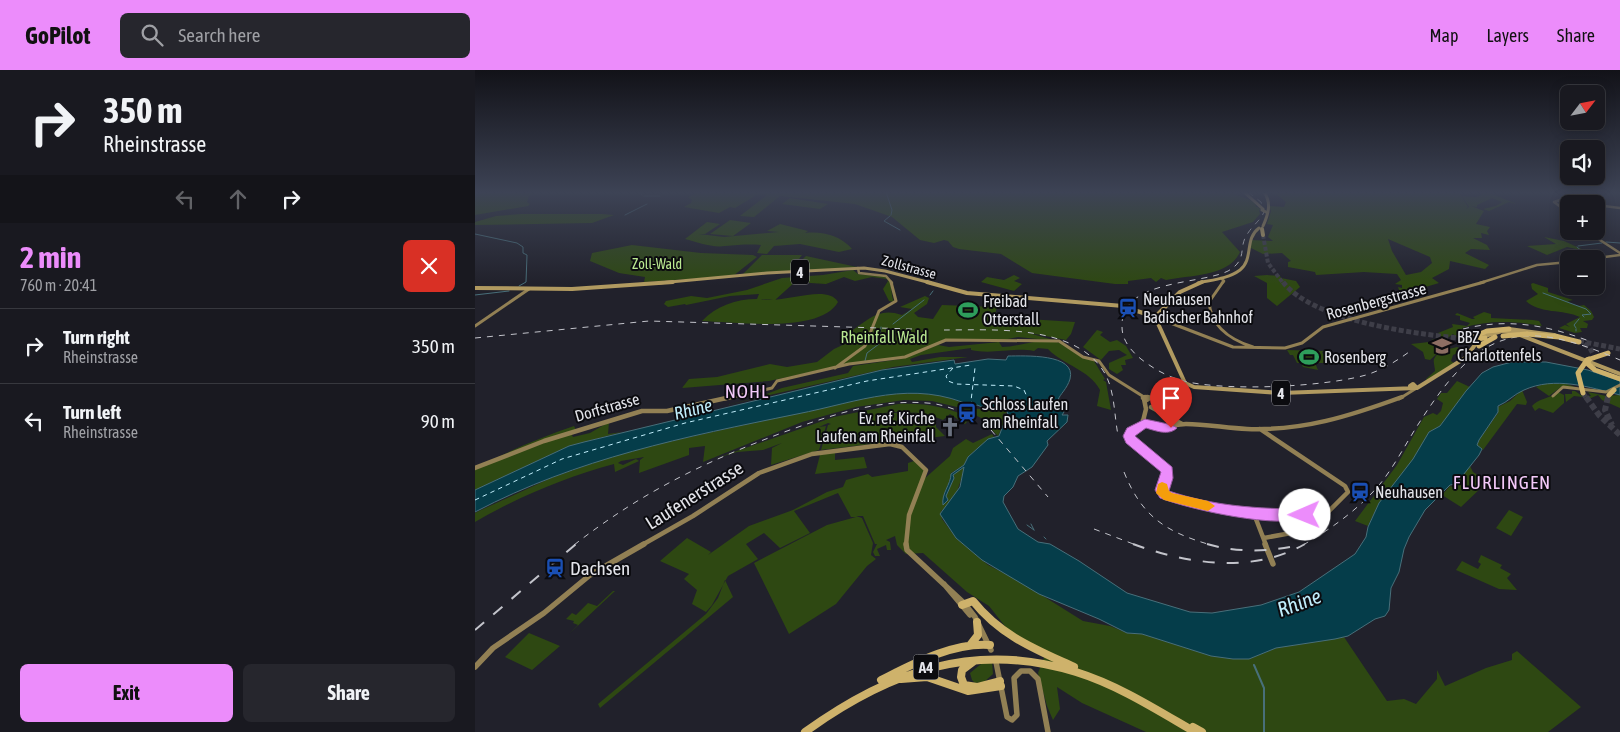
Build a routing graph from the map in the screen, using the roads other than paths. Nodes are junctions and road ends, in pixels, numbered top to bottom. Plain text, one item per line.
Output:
1 (1264, 223) edge
2 (1599, 240) edge
3 (1620, 254) edge
4 (1605, 256) edge
5 (1560, 263) edge
6 (858, 268) junction
7 (1527, 268) joint
8 (1221, 278) junction
9 (1491, 281) joint
10 (475, 288) edge
11 (521, 292) junction
12 (1123, 306) dead end
13 (1131, 309) dead end
14 (878, 312) joint
15 (1155, 318) junction
16 (475, 326) edge
17 (1526, 332) junction
18 (1501, 334) junction
19 (1551, 335) joint
20 (1559, 337) junction
21 (1568, 338) joint
22 (1479, 346) joint
23 (1254, 349) junction
24 (1473, 351) junction
25 (1609, 353) dead end
26 (1590, 358) junction
27 (835, 368) junction
28 (1620, 373) edge
29 (1620, 379) edge
30 (1186, 384) junction
31 (1620, 385) edge
32 (1194, 387) junction
33 (1413, 388) junction
34 (1188, 390) junction
35 (1583, 393) tunnel mouth
36 (1609, 393) joint
37 (1553, 396) dead end
38 (1146, 399) junction
39 (1151, 407) junction
40 (1146, 409) junction
41 (1143, 423) junction
42 (1177, 424) junction
43 (1260, 429) junction
44 (475, 468) edge
45 (1255, 514) junction
46 (1325, 515) junction
47 (1264, 538) junction
48 (1273, 564) dead end
49 (963, 604) junction
50 (977, 622) junction
51 (971, 644) junction
52 (991, 654) junction
53 (475, 667) edge
54 (1074, 668) junction
55 (882, 679) junction
56 (1001, 684) junction
57 (868, 690) junction
58 (800, 732) edge
59 (805, 732) edge
60 (1048, 732) edge
61 (1195, 732) edge
62 (1202, 732) edge

1 - 8 main road
2 - 3 street
3 - 4 street
5 - 7 street
6 - 11 main road, Zollstrasse / 4
6 - 12 main road, Zollstrasse / 4
6 - 14 street
7 - 9 street
8 - 15 main road
8 - 23 street
9 - 23 street, Rosenbergstrasse
10 - 11 main road, Zollstrasse
11 - 16 street
13 - 15 main road
14 - 27 street
15 - 23 street, Rosenbergstrasse
15 - 30 main road
17 - 18 highway, bridge
17 - 18 main road
17 - 20 highway
18 - 18 highway, bridge
18 - 19 main road
18 - 22 highway
18 - 24 main road
18 - 28 main road
19 - 20 highway
20 - 21 main road
20 - 21 highway
22 - 24 main road
24 - 33 main road
25 - 26 highway
26 - 29 highway, bridge
26 - 35 highway, bridge
27 - 38 street, Dorfstrasse
27 - 44 street, Dorfstrasse
30 - 32 main road, 4
30 - 34 street
31 - 36 street
32 - 33 main road, 4
32 - 34 street
33 - 43 street
34 - 38 street
36 - 37 street
38 - 39 street
38 - 40 street
39 - 40 street
39 - 42 street
40 - 41 street
41 - 42 street
41 - 45 street
42 - 43 street
43 - 46 street
45 - 46 street
45 - 47 street
46 - 47 street
47 - 48 street
49 - 50 street
49 - 53 street, Laufenerstrasse
49 - 54 highway
50 - 51 highway
50 - 52 street
51 - 52 highway
51 - 55 highway
52 - 56 street
52 - 56 highway, A4
52 - 57 highway, A4
52 - 61 highway, A4
54 - 55 highway, A4
54 - 62 highway, A4
55 - 58 highway, A4
56 - 57 highway
56 - 60 street
57 - 59 highway, A4

